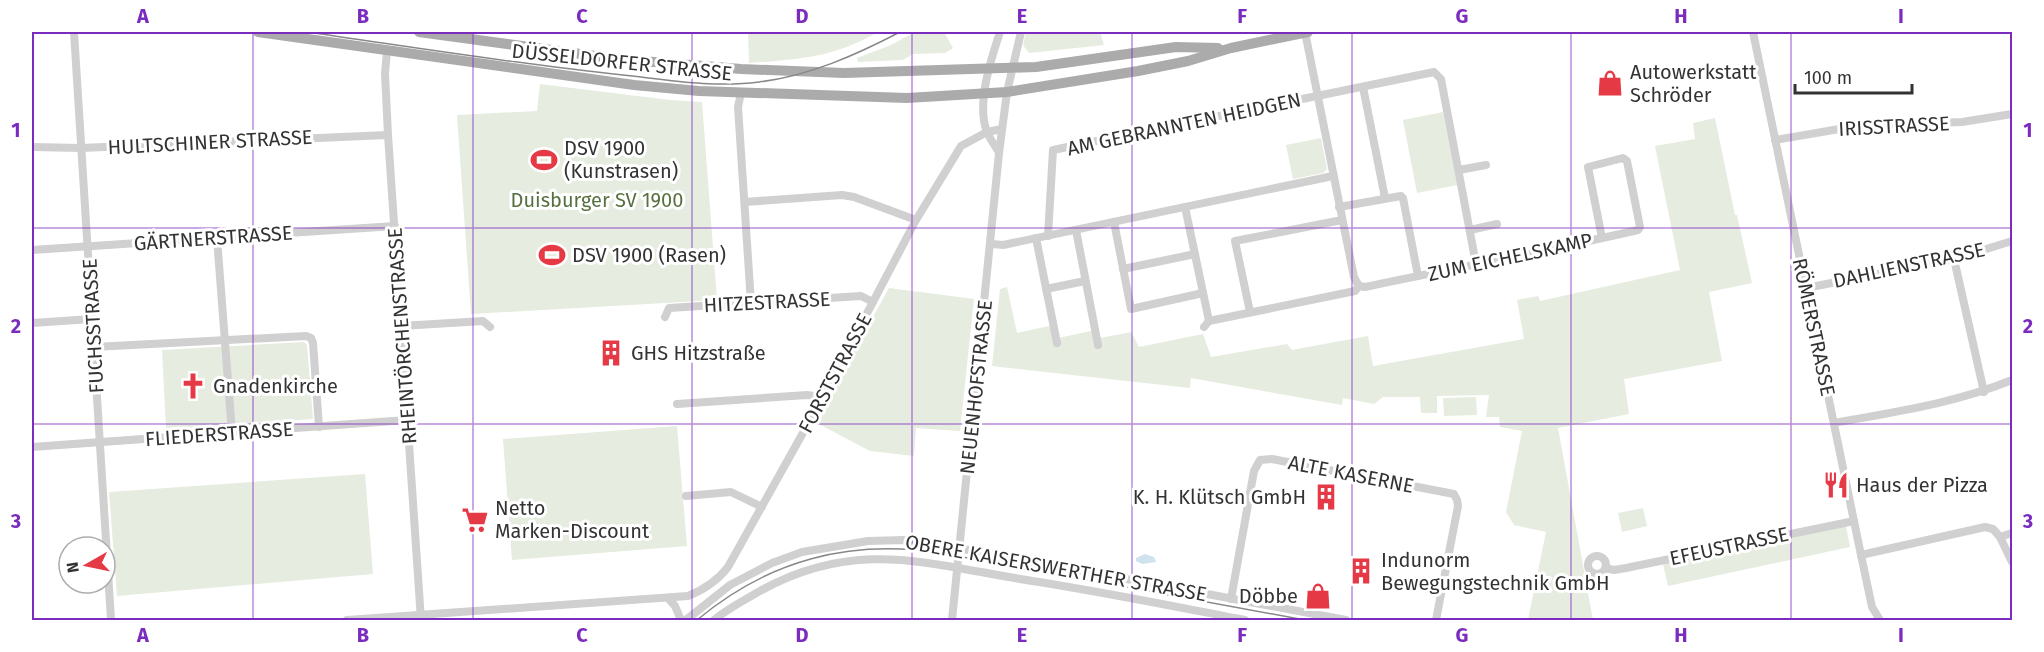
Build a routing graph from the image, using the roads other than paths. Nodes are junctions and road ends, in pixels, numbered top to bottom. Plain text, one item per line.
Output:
1 (74, 32) edge
2 (258, 32) edge
3 (419, 32) edge
4 (1000, 32) edge
5 (1021, 32) edge
6 (1306, 32) edge
7 (1753, 32) edge
8 (1230, 48) junction
9 (387, 51) junction
10 (1012, 69) junction
11 (990, 70) junction
12 (1363, 87) junction
13 (1007, 92) junction
14 (741, 93) junction
15 (985, 94) junction
16 (1317, 96) junction
17 (2013, 114) edge
18 (1002, 129) junction
19 (987, 132) junction
20 (388, 135) junction
21 (1775, 140) junction
22 (32, 147) edge
23 (81, 148) junction
24 (999, 153) junction
25 (1486, 165) dead end
26 (1459, 170) junction
27 (1333, 176) junction
28 (1385, 198) junction
29 (745, 202) junction
30 (1185, 207) junction
31 (1339, 207) junction
32 (916, 220) junction
33 (1342, 220) junction
34 (1114, 222) junction
35 (1497, 224) dead end
36 (395, 226) junction
37 (1076, 230) junction
38 (1470, 230) junction
39 (1048, 236) junction
40 (217, 238) junction
41 (1036, 238) junction
42 (1602, 238) junction
43 (2013, 241) edge
44 (992, 244) junction
45 (88, 246) junction
46 (32, 249) edge
47 (1195, 255) junction
48 (1954, 259) junction
49 (1476, 264) junction
50 (1123, 269) junction
51 (1418, 276) junction
52 (1085, 281) junction
53 (1359, 286) junction
54 (1806, 288) junction
55 (1046, 289) junction
56 (1203, 293) junction
57 (873, 302) junction
58 (751, 303) junction
59 (1250, 312) junction
60 (664, 317) dead end
61 (92, 319) junction
62 (32, 323) edge
63 (401, 326) junction
64 (490, 327) dead end
65 (224, 342) junction
66 (1057, 343) dead end
67 (1098, 345) dead end
68 (94, 347) junction
69 (2013, 380) edge
70 (1984, 392) junction
71 (823, 397) junction
72 (677, 405) dead end
73 (407, 420) junction
74 (1834, 423) junction
75 (319, 427) junction
76 (232, 433) junction
77 (100, 443) junction
78 (32, 447) edge
79 (686, 496) dead end
80 (762, 507) junction
81 (1854, 520) junction
82 (2013, 533) edge
83 (2000, 537) junction
84 (960, 548) junction
85 (1861, 555) junction
86 (2013, 562) edge
87 (957, 568) junction
88 (1605, 568) dead end
89 (668, 598) junction
90 (1231, 599) junction
91 (421, 618) edge
92 (716, 618) edge
93 (111, 621) edge
94 (347, 621) edge
95 (681, 621) edge
96 (686, 621) edge
97 (952, 621) edge
98 (1245, 621) edge
99 (1346, 621) edge
100 (1436, 621) edge
101 (1880, 621) edge

1 - 23 street, FUCHSSTRASSE
2 - 9 main road, DÜSSELDORFER STRASSE
3 - 11 main road, DÜSSELDORFER STRASSE
4 - 11 street
5 - 10 street, NEUENHOFSTRASSE
6 - 8 main road
6 - 16 street
7 - 21 street, RÖMERSTRASSE
8 - 10 main road, DÜSSELDORFER STRASSE
8 - 13 main road, DÜSSELDORFER STRASSE
9 - 14 main road, DÜSSELDORFER STRASSE
9 - 20 street, RHEINTÖRCHENSTRASSE
10 - 11 main road, DÜSSELDORFER STRASSE
10 - 13 street, NEUENHOFSTRASSE
11 - 15 street
12 - 16 street, AM GEBRANNTEN HEIDGEN
12 - 26 street, AM GEBRANNTEN HEIDGEN
12 - 28 street
13 - 15 main road, DÜSSELDORFER STRASSE
13 - 18 street, NEUENHOFSTRASSE
14 - 15 main road, DÜSSELDORFER STRASSE
14 - 29 street
15 - 19 street
16 - 27 street
16 - 39 street, AM GEBRANNTEN HEIDGEN
17 - 21 street, IRISSTRASSE
18 - 19 street
18 - 24 street, NEUENHOFSTRASSE
19 - 24 street
19 - 32 street, FORSTSTRASSE
20 - 23 street, HULTSCHINER STRASSE
20 - 36 street, RHEINTÖRCHENSTRASSE
21 - 54 street, RÖMERSTRASSE
22 - 23 street, HULTSCHINER STRASSE
23 - 45 street, FUCHSSTRASSE
24 - 44 street, NEUENHOFSTRASSE
25 - 26 street
26 - 38 street, AM GEBRANNTEN HEIDGEN
27 - 30 street
27 - 31 street
28 - 31 street
28 - 51 street, ZUM EICHELSKAMP
29 - 32 street
29 - 58 street
30 - 34 street
30 - 47 street, ZUM EICHELSKAMP
31 - 33 street
32 - 57 street, FORSTSTRASSE
33 - 53 street
33 - 59 street
34 - 37 street
34 - 50 street
35 - 38 street
36 - 40 street, GÄRTNERSTRASSE
36 - 63 street, RHEINTÖRCHENSTRASSE
37 - 39 street
37 - 52 street
38 - 49 street, AM GEBRANNTEN HEIDGEN
39 - 41 street
40 - 45 street, GÄRTNERSTRASSE
40 - 65 street
41 - 44 street
41 - 55 street
42 - 42 street, ZUM EICHELSKAMP
42 - 49 street, ZUM EICHELSKAMP
43 - 48 street, DAHLIENSTRASSE
44 - 84 street, NEUENHOFSTRASSE
45 - 46 street, GÄRTNERSTRASSE
45 - 61 street, FUCHSSTRASSE
47 - 50 street
47 - 56 street, ZUM EICHELSKAMP
48 - 54 street, DAHLIENSTRASSE
48 - 70 street
49 - 51 street, ZUM EICHELSKAMP
50 - 56 street
51 - 53 street, ZUM EICHELSKAMP
52 - 55 street
52 - 67 street
53 - 59 street, ZUM EICHELSKAMP
54 - 74 street, RÖMERSTRASSE
55 - 66 street
56 - 59 street, ZUM EICHELSKAMP
57 - 58 street, HITZESTRASSE
57 - 71 street, FORSTSTRASSE
58 - 60 street, HITZESTRASSE
61 - 62 street
61 - 68 street, FUCHSSTRASSE
63 - 64 street
63 - 73 street, RHEINTÖRCHENSTRASSE
65 - 68 street
65 - 75 street
65 - 76 street
68 - 77 street, FUCHSSTRASSE
69 - 70 street
70 - 74 street
71 - 72 street
71 - 80 street, FORSTSTRASSE
73 - 75 street, FLIEDERSTRASSE
73 - 91 street, RHEINTÖRCHENSTRASSE
74 - 81 street, RÖMERSTRASSE
75 - 76 street, FLIEDERSTRASSE
76 - 77 street, FLIEDERSTRASSE
77 - 78 street, FLIEDERSTRASSE
77 - 93 street, FUCHSSTRASSE
79 - 80 street
80 - 89 street, FORSTSTRASSE
81 - 85 street, RÖMERSTRASSE
81 - 88 street, EFEUSTRASSE
82 - 83 street
83 - 85 street
83 - 86 street
84 - 87 street, NEUENHOFSTRASSE
84 - 90 street, OBERE KAISERSWERTHER STRASSE
84 - 96 street, OBERE KAISERSWERTHER STRASSE
85 - 101 street, RÖMERSTRASSE
87 - 92 street, OBERE KAISERSWERTHER STRASSE
87 - 97 street, NEUENHOFSTRASSE
87 - 98 street, OBERE KAISERSWERTHER STRASSE
89 - 91 street, FORSTSTRASSE
89 - 95 street
90 - 99 street, OBERE KAISERSWERTHER STRASSE
90 - 100 street, ALTE KASERNE
91 - 94 street, FORSTSTRASSE

